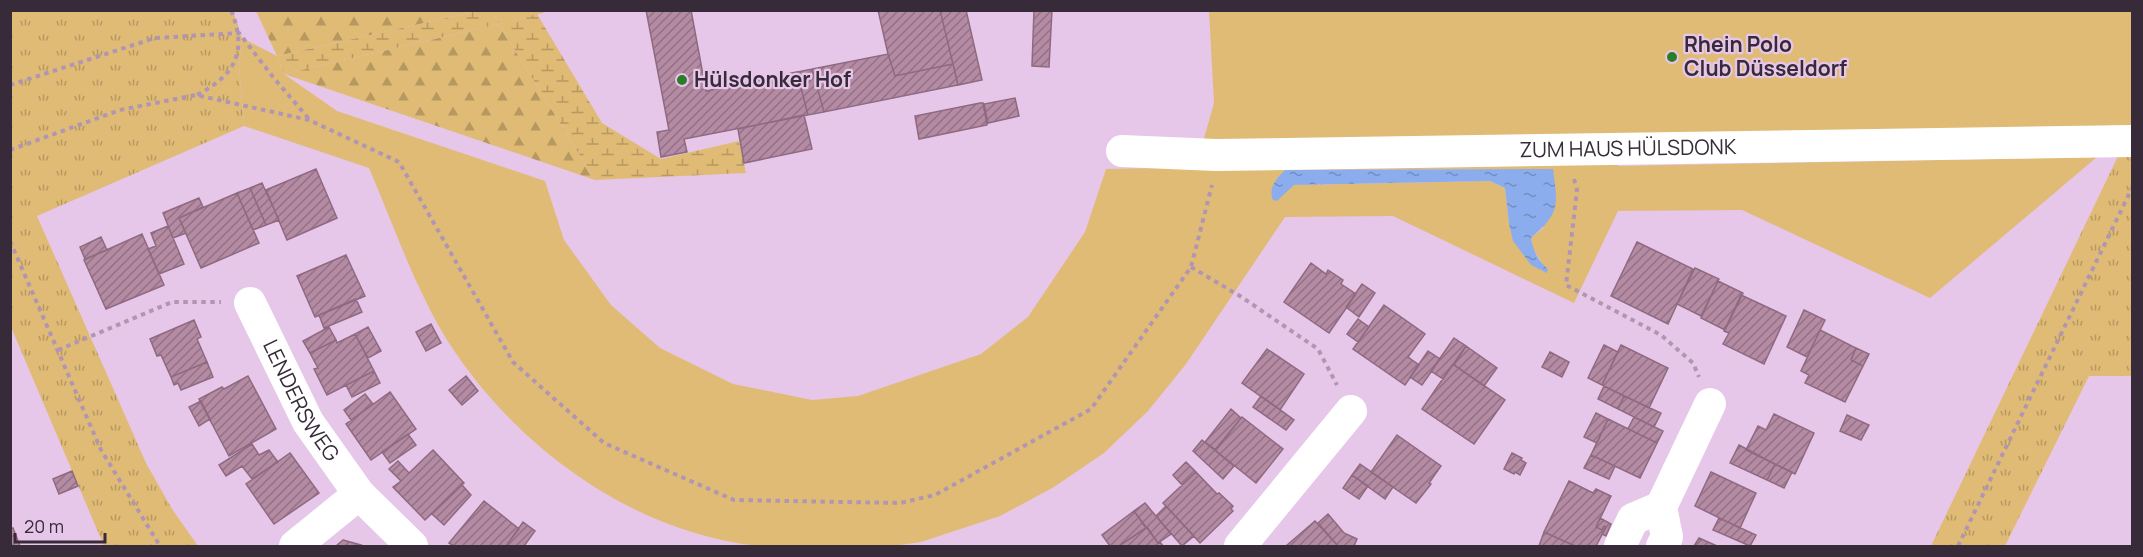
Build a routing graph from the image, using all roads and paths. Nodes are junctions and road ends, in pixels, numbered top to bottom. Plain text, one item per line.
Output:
1 (231, 10) edge
2 (239, 33) junction
3 (10, 85) edge
4 (196, 95) junction
5 (309, 120) junction
6 (2133, 141) edge
7 (1568, 149) junction
8 (10, 150) edge
9 (1122, 151) dead end
10 (1216, 155) junction
11 (2133, 188) edge
12 (10, 241) edge
13 (1191, 267) junction
14 (250, 303) joint
15 (58, 350) junction
16 (1710, 404) joint
17 (1352, 411) joint
18 (359, 494) junction
19 (1661, 507) junction
20 (160, 546) edge
21 (295, 546) edge
22 (412, 546) edge
23 (1240, 546) edge
24 (1620, 546) edge
25 (1662, 546) edge
26 (1958, 546) edge

1 - 2 path
2 - 3 path
2 - 4 path
2 - 5 path
4 - 5 path
4 - 8 path
5 - 13 path
6 - 7 street, ZUM HAUS HÜLSDONK
7 - 10 street, ZUM HAUS HÜLSDONK
7 - 16 path
9 - 10 street, ZUM HAUS HÜLSDONK
10 - 13 path
11 - 26 path
12 - 15 path
13 - 17 path
14 - 15 path
14 - 18 street, LENDERSWEG
15 - 20 path
16 - 19 street
17 - 23 street
18 - 21 street
18 - 22 street, LENDERSWEG
19 - 24 street
19 - 25 street

